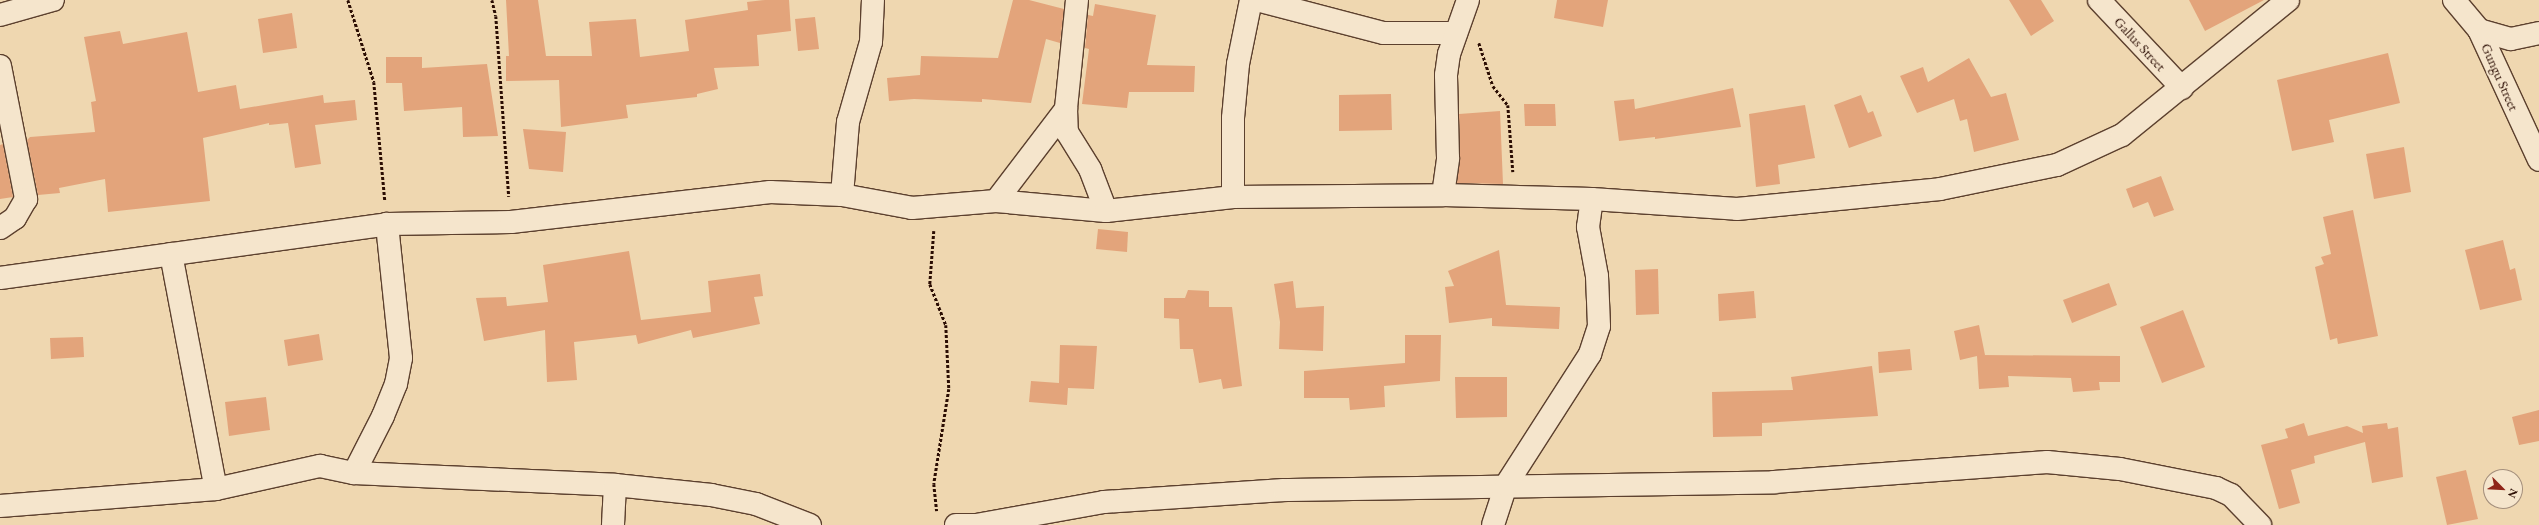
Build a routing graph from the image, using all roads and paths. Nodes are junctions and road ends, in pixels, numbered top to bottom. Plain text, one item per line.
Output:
1 (53, 0) edge
2 (348, 0) edge
3 (492, 0) edge
4 (873, 0) edge
5 (1077, 0) edge
6 (1251, 0) edge
7 (1257, 0) edge
8 (1468, 0) edge
9 (2099, 0) edge
10 (2288, 0) edge
11 (2454, 0) edge
12 (0, 15) edge
13 (2479, 30) junction
14 (1456, 33) junction
15 (2539, 33) edge
16 (1478, 37) dead end
17 (0, 66) edge
18 (2182, 88) junction
19 (1066, 109) junction
20 (2539, 160) edge
21 (1443, 194) junction
22 (842, 195) junction
23 (1515, 196) junction
24 (1233, 197) junction
25 (1592, 199) junction
26 (996, 201) junction
27 (937, 207) junction
28 (1106, 211) junction
29 (511, 222) junction
30 (387, 224) junction
31 (0, 228) edge
32 (171, 254) junction
33 (0, 278) edge
34 (354, 473) junction
35 (615, 485) junction
36 (1506, 485) junction
37 (216, 489) junction
38 (0, 506) edge
39 (947, 522) edge
40 (613, 525) edge
41 (810, 525) edge
42 (1493, 525) edge
43 (2260, 525) edge

1 - 12 street
2 - 30 path
3 - 29 path
4 - 22 street
5 - 19 street
6 - 24 street
7 - 14 street
8 - 14 street
9 - 18 street, Gallus Street
10 - 18 street
11 - 13 street, Gungu Street
13 - 15 street
13 - 20 street, Gungu Street
14 - 21 street
16 - 23 path
17 - 31 street
18 - 25 street
19 - 26 street
19 - 28 street
21 - 23 street
21 - 24 street
22 - 27 street
22 - 29 street
23 - 25 street
24 - 28 street
25 - 36 street
26 - 27 street
26 - 28 street
27 - 39 path
29 - 30 street
30 - 32 street
30 - 34 street
32 - 33 street
32 - 37 street
34 - 35 street
34 - 37 street
35 - 40 street
35 - 41 street
36 - 39 street
36 - 42 street
36 - 43 street
37 - 38 street

